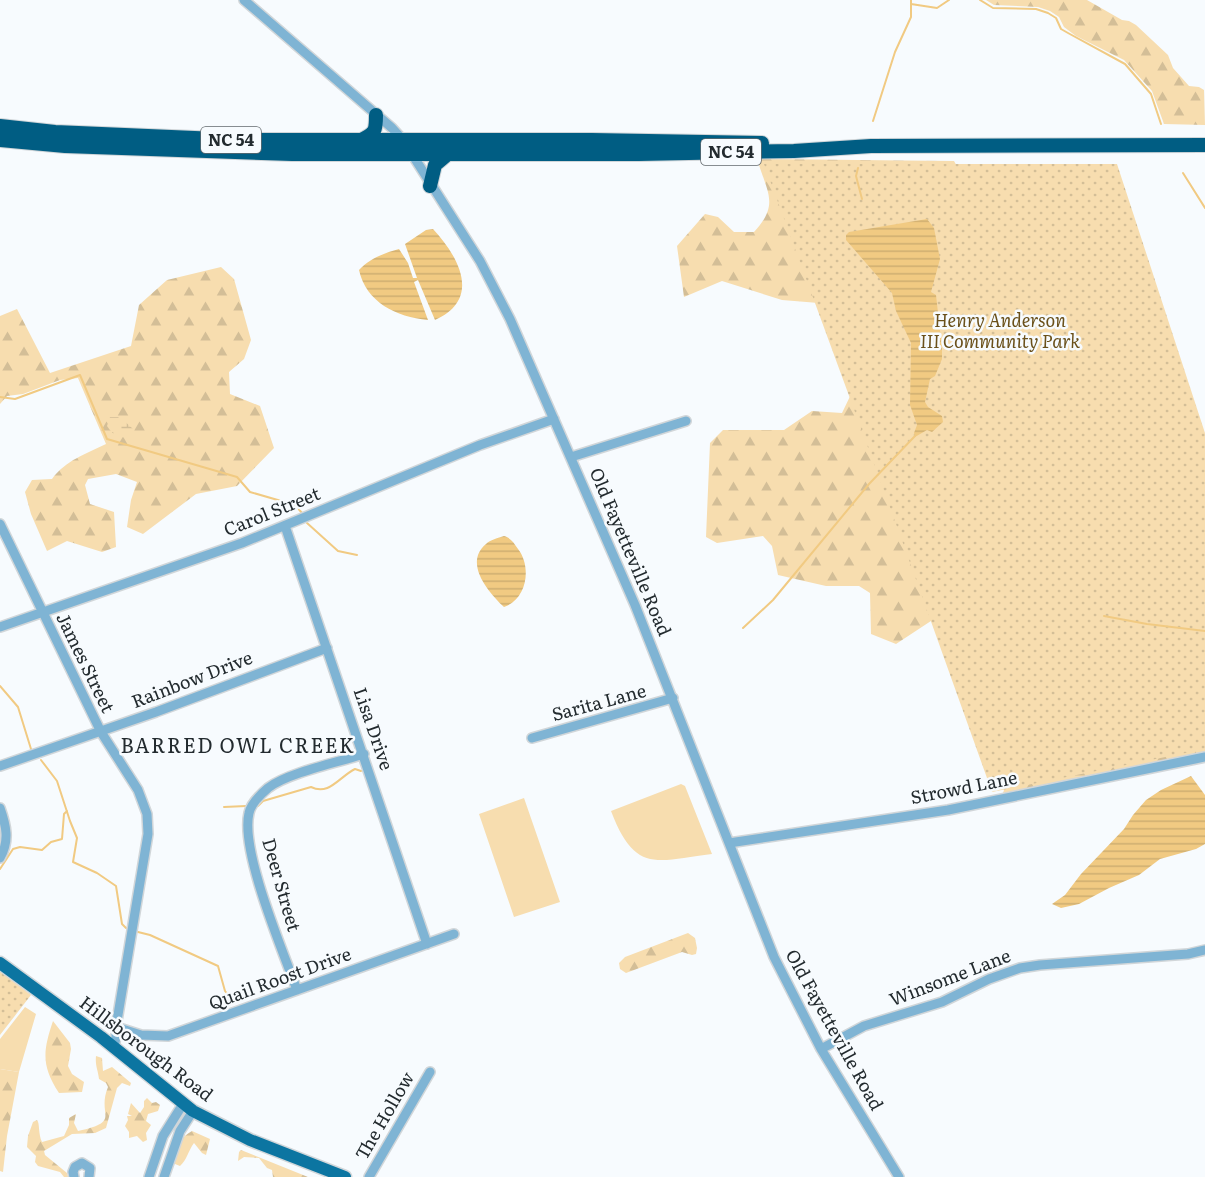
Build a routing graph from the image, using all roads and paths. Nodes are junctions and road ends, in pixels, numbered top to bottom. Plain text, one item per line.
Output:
1 (244, 0) edge
2 (376, 115) junction
3 (0, 126) edge
4 (0, 140) edge
5 (361, 140) junction
6 (403, 140) junction
7 (1205, 145) edge
8 (871, 146) junction
9 (410, 154) junction
10 (448, 154) junction
11 (430, 186) junction
12 (554, 418) junction
13 (686, 421) dead end
14 (571, 457) junction
15 (0, 524) edge
16 (285, 526) junction
17 (42, 613) junction
18 (0, 627) edge
19 (327, 648) junction
20 (673, 698) junction
21 (101, 732) junction
22 (532, 738) dead end
23 (364, 754) junction
24 (1205, 757) edge
25 (0, 766) edge
26 (0, 808) edge
27 (729, 843) junction
28 (0, 858) edge
29 (454, 934) dead end
30 (427, 944) junction
31 (1205, 951) edge
32 (0, 963) edge
33 (297, 990) junction
34 (116, 1027) junction
35 (102, 1037) junction
36 (114, 1048) junction
37 (821, 1049) junction
38 (430, 1072) dead end
39 (188, 1107) junction
40 (158, 1149) junction
41 (171, 1155) junction
42 (74, 1177) edge
43 (89, 1177) edge
44 (149, 1177) edge
45 (164, 1177) edge
46 (345, 1177) edge
47 (369, 1177) edge
48 (899, 1177) edge

1 - 2 street, Old Fayetteville Road
2 - 5 highway
2 - 6 street, Old Fayetteville Road
3 - 5 highway, NC 54
4 - 9 highway, NC 54
5 - 6 highway, NC 54
6 - 8 highway, NC 54
6 - 9 street, Old Fayetteville Road
7 - 8 highway, NC 54
8 - 10 highway, NC 54
9 - 10 highway, NC 54
9 - 11 street, Old Fayetteville Road
10 - 11 highway
11 - 12 street, Old Fayetteville Road
12 - 14 street, Old Fayetteville Road
12 - 16 street, Carol Street
13 - 14 street
14 - 20 street, Old Fayetteville Road
15 - 17 street, James Street
16 - 17 street, Carol Street
16 - 19 street, Lisa Drive
17 - 18 street, Carol Street
17 - 21 street, James Street
19 - 21 street, Rainbow Drive
19 - 23 street, Lisa Drive
20 - 22 street, Sarita Lane
20 - 27 street, Old Fayetteville Road
21 - 25 street, Rainbow Drive
21 - 34 street, James Street
23 - 30 street, Lisa Drive
23 - 33 street, Deer Street
24 - 27 street, Strowd Lane
26 - 28 street
27 - 37 street, Old Fayetteville Road
29 - 30 street, Quail Roost Drive
30 - 33 street, Quail Roost Drive
31 - 37 street, Winsome Lane
32 - 35 main road, Hillsborough Road
33 - 34 street, Quail Roost Drive
34 - 35 street
34 - 36 street, James Street
35 - 36 main road, Hillsborough Road
36 - 39 main road, Hillsborough Road
37 - 48 street, Old Fayetteville Road
38 - 47 street, The Hollow
39 - 40 street
39 - 41 street
39 - 46 main road, Hillsborough Road
40 - 41 street
40 - 44 street
41 - 45 street
42 - 43 street

